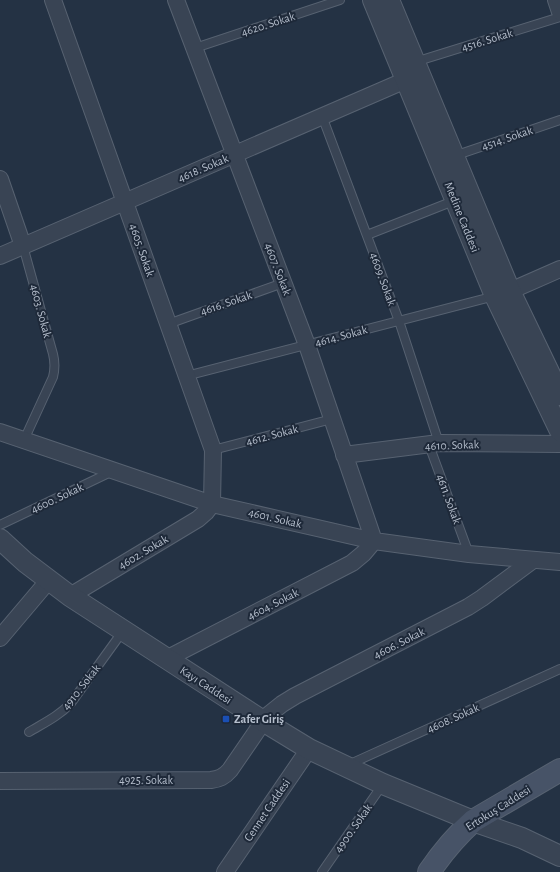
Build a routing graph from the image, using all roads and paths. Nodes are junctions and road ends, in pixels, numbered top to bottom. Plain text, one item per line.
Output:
1 (53, 0) edge
2 (176, 0) edge
3 (340, 0) edge
4 (373, 0) edge
5 (389, 0) edge
6 (556, 0) edge
7 (560, 12) edge
8 (560, 17) edge
9 (195, 48) junction
10 (415, 62) junction
11 (406, 80) junction
12 (322, 116) junction
13 (560, 120) edge
14 (234, 154) junction
15 (454, 156) junction
16 (0, 179) edge
17 (456, 200) junction
18 (125, 202) junction
19 (367, 235) junction
20 (24, 246) junction
21 (0, 256) edge
22 (560, 269) edge
23 (284, 283) junction
24 (502, 293) junction
25 (399, 321) junction
26 (168, 324) junction
27 (307, 345) junction
28 (186, 376) junction
29 (558, 385) edge
30 (332, 419) junction
31 (560, 431) edge
32 (0, 432) edge
33 (24, 440) junction
34 (434, 444) junction
35 (560, 444) edge
36 (213, 450) junction
37 (344, 455) junction
38 (114, 471) junction
39 (212, 504) junction
40 (0, 525) edge
41 (0, 539) edge
42 (374, 541) junction
43 (469, 554) junction
44 (533, 560) junction
45 (560, 562) edge
46 (49, 580) junction
47 (70, 596) junction
48 (123, 631) junction
49 (0, 638) edge
50 (166, 659) junction
51 (560, 669) edge
52 (263, 721) junction
53 (29, 732) dead end
54 (309, 749) junction
55 (346, 766) junction
56 (560, 770) edge
57 (0, 781) edge
58 (383, 784) junction
59 (473, 821) junction
60 (560, 856) edge
61 (225, 872) edge
62 (322, 872) edge
63 (429, 872) edge

1 - 18 street, 4605. Sokak
2 - 9 street, 4607. Sokak
3 - 9 lane, 4620. Sokak
4 - 11 street, Medine Caddesi
5 - 10 street, Medine Caddesi
6 - 7 street
8 - 10 lane, 4516. Sokak
9 - 14 street, 4607. Sokak
10 - 15 street, Medine Caddesi
11 - 12 street, 4618. Sokak
11 - 17 street, Medine Caddesi
12 - 14 street, 4618. Sokak
12 - 19 lane, 4609. Sokak
13 - 15 lane, 4514. Sokak
14 - 18 street, 4618. Sokak
14 - 23 street, 4607. Sokak
15 - 24 street, Medine Caddesi
16 - 20 street, 4603. Sokak
17 - 19 lane
17 - 24 street, Medine Caddesi
18 - 20 street, 4618. Sokak
18 - 26 street, 4605. Sokak
19 - 25 lane, 4609. Sokak
20 - 21 street, 4618. Sokak
20 - 33 lane, 4603. Sokak
22 - 24 street
23 - 26 lane, 4616. Sokak
23 - 27 street, 4607. Sokak
24 - 25 lane, 4614. Sokak
24 - 29 street, Medine Caddesi
24 - 31 street, Medine Caddesi
25 - 27 lane, 4614. Sokak
25 - 34 lane, 4609. Sokak
26 - 28 street, 4605. Sokak
27 - 28 lane, 4614. Sokak
27 - 30 street, 4607. Sokak
28 - 36 street, 4605. Sokak
30 - 36 lane, 4612. Sokak
30 - 37 street, 4607. Sokak
32 - 33 street, 4601. Sokak
33 - 38 street, 4601. Sokak
34 - 35 street, 4610. Sokak
34 - 37 street, 4610. Sokak
34 - 43 lane, 4611. Sokak
36 - 39 street, 4605. Sokak
37 - 42 street, 4607. Sokak
38 - 39 street, 4601. Sokak
38 - 40 lane, 4600. Sokak
39 - 42 street, 4601. Sokak
39 - 47 street, 4602. Sokak
41 - 46 street, Kayı Caddesi
42 - 43 street, 4601. Sokak
42 - 50 street, 4604. Sokak
43 - 44 street, 4601. Sokak
44 - 45 street, 4601. Sokak
44 - 52 street, 4606. Sokak
46 - 47 street, Kayı Caddesi
46 - 49 street
47 - 48 street, Kayı Caddesi
48 - 50 street, Kayı Caddesi
48 - 53 lane, 4910. Sokak
50 - 52 street, Kayı Caddesi
51 - 55 lane, 4608. Sokak
52 - 54 street, Kayı Caddesi
52 - 57 street, 4925. Sokak
54 - 55 street, Kayı Caddesi
54 - 61 street, Cennet Caddesi
55 - 58 street, Kayı Caddesi
56 - 59 main road, Ertokuş Caddesi
58 - 59 street, Kayı Caddesi
58 - 62 lane, 4900. Sokak
59 - 60 street, Kayı Caddesi
59 - 63 main road, Ertokuş Caddesi

